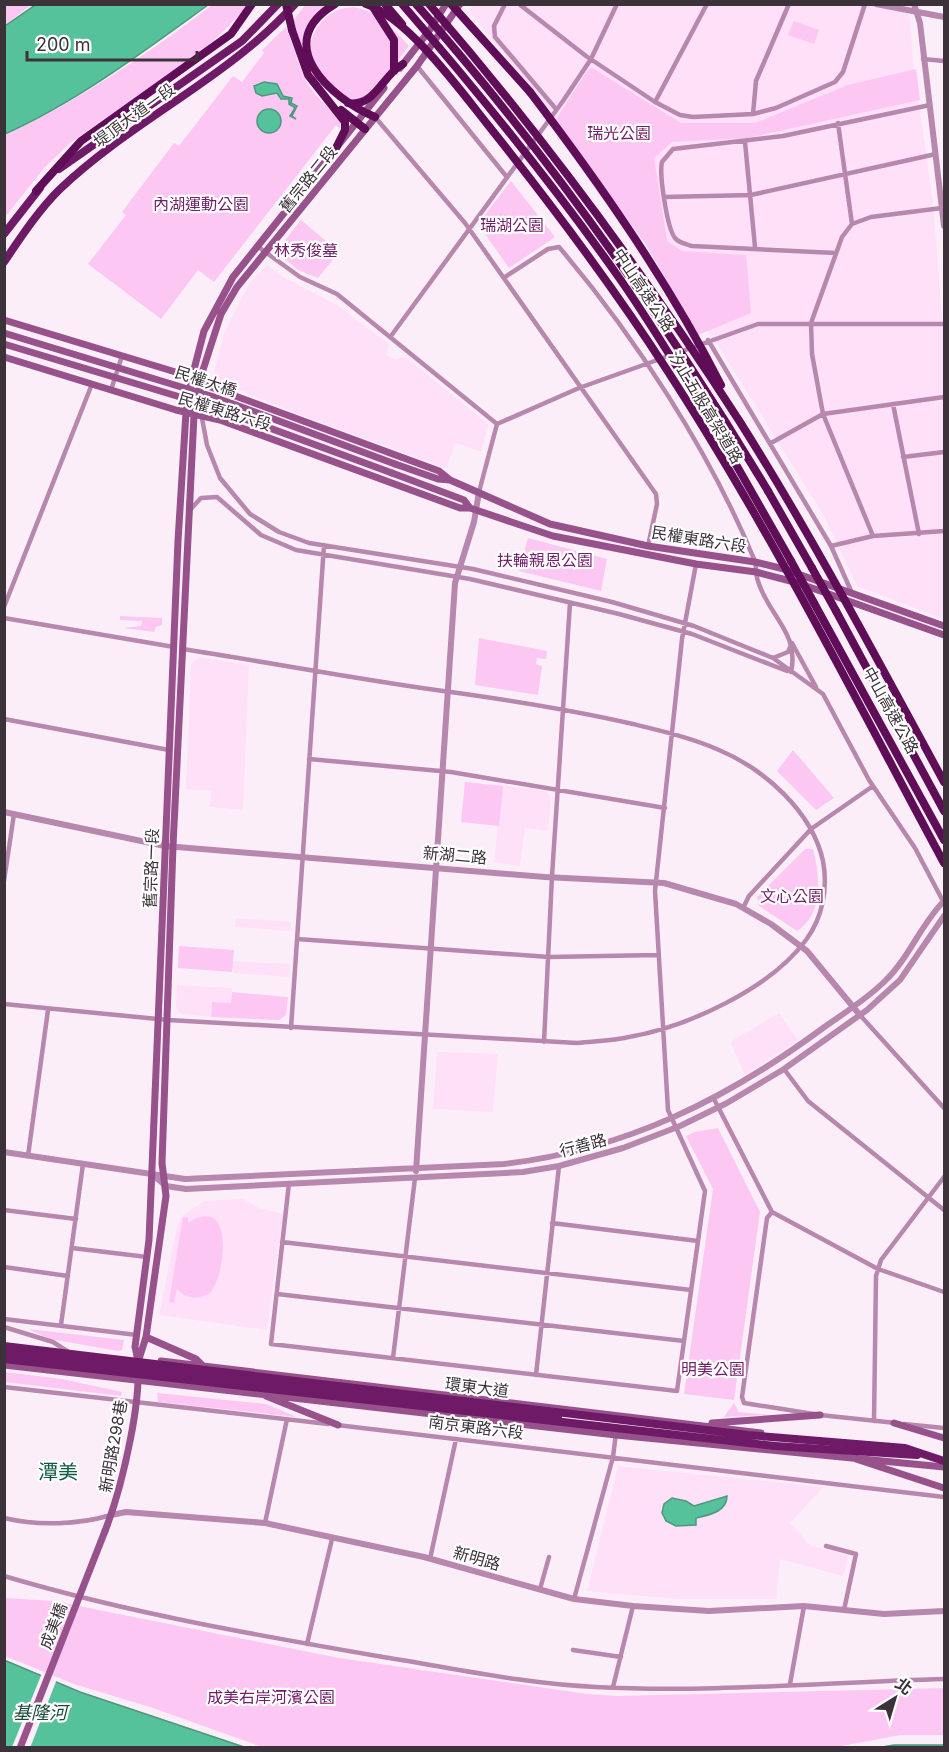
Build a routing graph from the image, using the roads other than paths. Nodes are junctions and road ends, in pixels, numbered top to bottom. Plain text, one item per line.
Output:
1 (252, 4) edge
2 (278, 4) edge
3 (285, 4) edge
4 (295, 4) edge
5 (335, 4) edge
6 (368, 4) edge
7 (385, 4) edge
8 (402, 4) edge
9 (416, 4) edge
10 (429, 4) edge
11 (446, 4) edge
12 (505, 4) edge
13 (519, 4) edge
14 (617, 4) edge
15 (707, 4) edge
16 (789, 4) edge
17 (865, 4) edge
18 (876, 4) edge
19 (914, 4) edge
20 (456, 7) edge
21 (917, 13) junction
22 (945, 17) edge
23 (419, 43) junction
24 (591, 59) junction
25 (923, 59) junction
26 (945, 61) edge
27 (403, 64) junction
28 (417, 66) junction
29 (394, 70) junction
30 (656, 99) junction
31 (331, 103) junction
32 (348, 103) junction
33 (930, 105) junction
34 (556, 109) junction
35 (364, 113) junction
36 (753, 114) junction
37 (375, 117) junction
38 (356, 122) junction
39 (838, 123) junction
40 (365, 129) junction
41 (745, 142) junction
42 (336, 148) junction
43 (936, 154) junction
44 (845, 172) junction
45 (506, 176) junction
46 (36, 191) junction
47 (751, 195) junction
48 (665, 197) junction
49 (942, 208) junction
50 (852, 224) junction
51 (945, 226) edge
52 (469, 228) junction
53 (4, 234) edge
54 (257, 246) junction
55 (755, 247) junction
56 (266, 252) junction
57 (836, 253) junction
58 (4, 262) edge
59 (506, 278) junction
60 (4, 320) edge
61 (811, 323) junction
62 (945, 324) edge
63 (4, 333) edge
64 (391, 336) junction
65 (708, 340) junction
66 (4, 344) edge
67 (122, 356) junction
68 (4, 357) edge
69 (646, 363) junction
70 (192, 377) junction
71 (200, 383) junction
72 (92, 384) junction
73 (579, 388) junction
74 (111, 390) junction
75 (945, 397) edge
76 (244, 400) junction
77 (893, 404) junction
78 (186, 412) junction
79 (823, 414) junction
80 (198, 415) junction
81 (740, 423) junction
82 (497, 424) junction
83 (236, 425) junction
84 (771, 443) junction
85 (945, 452) edge
86 (903, 457) junction
87 (395, 464) joint
88 (392, 473) joint
89 (450, 480) junction
90 (479, 492) junction
91 (473, 509) junction
92 (188, 512) junction
93 (945, 531) edge
94 (919, 534) junction
95 (873, 536) junction
96 (324, 545) junction
97 (648, 546) junction
98 (831, 546) junction
99 (323, 555) junction
100 (755, 562) junction
101 (696, 564) junction
102 (460, 567) junction
103 (756, 572) junction
104 (456, 576) junction
105 (852, 595) junction
106 (570, 603) junction
107 (4, 607) edge
108 (4, 618) edge
109 (685, 623) junction
110 (945, 626) edge
111 (683, 632) junction
112 (945, 635) edge
113 (792, 643) junction
114 (178, 648) junction
115 (773, 658) junction
116 (316, 669) junction
117 (791, 672) junction
118 (816, 687) junction
119 (447, 691) junction
120 (563, 708) junction
121 (4, 719) edge
122 (672, 735) junction
123 (170, 750) junction
124 (309, 759) junction
125 (442, 771) junction
126 (945, 782) edge
127 (873, 786) junction
128 (558, 788) junction
129 (665, 808) junction
130 (945, 811) edge
131 (4, 812) edge
132 (14, 814) junction
133 (811, 829) junction
134 (945, 840) edge
135 (169, 846) junction
136 (303, 857) junction
137 (945, 863) edge
138 (436, 868) junction
139 (552, 876) junction
140 (4, 881) edge
141 (655, 882) junction
142 (944, 902) edge
143 (744, 908) junction
144 (945, 916) edge
145 (297, 939) junction
146 (801, 946) junction
147 (431, 950) junction
148 (657, 955) junction
149 (549, 957) junction
150 (4, 1004) edge
151 (854, 1007) junction
152 (48, 1010) junction
153 (859, 1014) junction
154 (159, 1020) junction
155 (168, 1020) junction
156 (291, 1028) junction
157 (663, 1029) junction
158 (424, 1035) junction
159 (544, 1042) junction
160 (784, 1069) junction
161 (714, 1099) junction
162 (945, 1108) edge
163 (718, 1109) junction
164 (670, 1119) junction
165 (674, 1128) junction
166 (4, 1152) edge
167 (28, 1155) junction
168 (83, 1164) junction
169 (559, 1166) junction
170 (416, 1168) junction
171 (152, 1173) junction
172 (165, 1177) junction
173 (945, 1177) edge
174 (415, 1178) junction
175 (289, 1183) junction
176 (166, 1186) junction
177 (928, 1197) junction
178 (4, 1210) edge
179 (945, 1210) edge
180 (772, 1212) junction
181 (76, 1219) junction
182 (552, 1223) junction
183 (698, 1241) junction
184 (282, 1242) junction
185 (72, 1248) junction
186 (147, 1257) junction
187 (405, 1257) junction
188 (4, 1267) edge
189 (878, 1269) junction
190 (547, 1274) junction
191 (68, 1276) junction
192 (691, 1290) junction
193 (945, 1292) edge
194 (277, 1294) junction
195 (399, 1308) junction
196 (4, 1319) edge
197 (542, 1324) junction
198 (61, 1325) junction
199 (4, 1327) edge
200 (137, 1335) junction
201 (146, 1337) junction
202 (684, 1341) junction
203 (4, 1345) edge
204 (67, 1351) junction
205 (4, 1353) edge
206 (393, 1358) junction
207 (4, 1359) edge
208 (139, 1359) junction
209 (4, 1365) edge
210 (203, 1366) junction
211 (138, 1369) junction
212 (279, 1375) junction
213 (536, 1375) junction
214 (137, 1381) junction
215 (300, 1386) junction
216 (4, 1387) edge
217 (264, 1395) junction
218 (478, 1397) junction
219 (135, 1403) junction
220 (586, 1414) junction
221 (617, 1415) junction
222 (820, 1415) junction
223 (558, 1417) junction
224 (476, 1418) junction
225 (287, 1419) junction
226 (874, 1421) junction
227 (894, 1423) junction
228 (703, 1424) junction
229 (338, 1425) junction
230 (588, 1426) junction
231 (945, 1428) edge
232 (616, 1435) junction
233 (945, 1438) edge
234 (456, 1439) junction
235 (613, 1457) junction
236 (854, 1458) junction
237 (945, 1462) edge
238 (945, 1488) edge
239 (945, 1497) edge
240 (111, 1515) junction
241 (4, 1518) edge
242 (265, 1523) junction
243 (332, 1539) junction
244 (826, 1546) dead end
245 (549, 1557) dead end
246 (430, 1559) junction
247 (4, 1576) edge
248 (540, 1589) junction
249 (574, 1599) junction
250 (633, 1606) junction
251 (804, 1606) junction
252 (844, 1610) junction
253 (945, 1611) edge
254 (306, 1644) junction
255 (573, 1650) dead end
256 (621, 1657) junction
257 (945, 1679) edge
258 (790, 1684) junction
259 (614, 1688) junction
260 (20, 1748) edge

1 - 46 highway
2 - 46 highway, 堤頂大道一段
3 - 31 highway, bridge
4 - 58 highway, 堤頂大道一段
5 - 32 highway
6 - 23 highway, bridge
6 - 29 highway
7 - 23 highway, 汐止五股高架道路, bridge
8 - 134 highway, 中山高速公路, bridge
9 - 130 highway, 中山高速公路, bridge
10 - 81 highway, 汐止五股高架道路, bridge
11 - 27 main road, 舊宗路二段
12 - 34 street
13 - 24 street
14 - 24 street
15 - 30 street
16 - 36 street
17 - 36 street
18 - 21 street
19 - 21 street
20 - 28 main road, 舊宗路二段
20 - 81 highway, bridge
21 - 22 street
21 - 25 street
23 - 137 highway, 汐止五股高架道路, bridge
24 - 30 street
24 - 34 street
25 - 26 street
25 - 33 street
27 - 29 highway
27 - 35 main road, 舊宗路二段
28 - 37 main road, 舊宗路二段
28 - 45 street
29 - 32 highway
30 - 36 street
31 - 38 highway
31 - 42 highway
32 - 35 highway
33 - 39 street
33 - 43 street
34 - 45 street
35 - 37 highway
35 - 38 main road, 舊宗路二段
37 - 40 main road, 舊宗路二段
37 - 52 street
38 - 40 highway
38 - 42 main road, 舊宗路二段
39 - 41 street
39 - 44 street
40 - 56 main road, 舊宗路二段
41 - 47 street
41 - 48 street
42 - 54 main road, 舊宗路二段
43 - 44 street
43 - 49 street
44 - 47 street
44 - 50 street
45 - 52 street
46 - 53 highway, 堤頂大道一段
47 - 48 street
47 - 55 street
48 - 55 street
49 - 50 street
49 - 51 street
50 - 57 street
52 - 59 street
52 - 64 street
54 - 56 street
54 - 70 main road, 舊宗路二段
55 - 57 street
56 - 64 street
56 - 71 main road, 舊宗路二段
57 - 61 street
59 - 69 street
59 - 73 street
60 - 67 main road, 民權東路六段
61 - 62 street
61 - 65 street
61 - 79 street
63 - 87 main road, 民權大橋, bridge
64 - 82 street
65 - 69 street
65 - 84 street
66 - 88 main road, 民權大橋, bridge
67 - 70 main road, 民權東路六段
67 - 74 street
68 - 72 main road, 民權東路六段
69 - 73 street
69 - 100 street
70 - 71 main road, 民權東路六段
70 - 78 main road, 舊宗路一段
71 - 76 main road, 民權東路六段
71 - 80 main road, 舊宗路一段
72 - 74 main road, 民權東路六段
72 - 107 street
73 - 82 street
73 - 97 street
74 - 78 main road, 民權東路六段
75 - 77 street
76 - 83 street
76 - 89 main road, 民權東路六段
77 - 79 street
77 - 86 street
78 - 80 main road, 民權東路六段
78 - 114 main road, 舊宗路一段
79 - 84 street
79 - 95 street
80 - 83 main road, 民權東路六段
80 - 92 main road, 舊宗路一段
80 - 96 street
81 - 126 highway, 汐止五股高架道路, bridge
82 - 90 street
83 - 91 main road, 民權東路六段
84 - 98 street
85 - 86 street
86 - 94 street
87 - 89 main road, 民權東路六段
88 - 91 main road, 民權東路六段
89 - 90 main road, 民權東路六段
90 - 91 street
90 - 97 main road, 民權東路六段
91 - 101 main road, 民權東路六段
91 - 102 street
92 - 99 street
92 - 114 main road, 舊宗路一段
93 - 94 street
94 - 95 street
95 - 98 street
96 - 99 street
96 - 102 street
97 - 100 main road, 民權東路六段
98 - 105 street
99 - 104 street
99 - 116 street
100 - 103 street
100 - 105 main road, 民權東路六段
101 - 103 main road, 民權東路六段
101 - 109 street
102 - 104 street
102 - 109 street
103 - 112 main road, 民權東路六段
103 - 113 street
104 - 106 street
104 - 119 street
105 - 110 main road, 民權東路六段
106 - 111 street
106 - 120 street
108 - 114 street
109 - 111 street
109 - 115 street
111 - 117 street
111 - 122 street
113 - 115 street
113 - 117 street
113 - 118 street
114 - 116 street
114 - 123 main road, 舊宗路一段
114 - 135 main road, 舊宗路一段
115 - 117 street
116 - 119 street
116 - 124 street
117 - 118 street
118 - 127 street
119 - 120 street
119 - 125 street
120 - 122 street
120 - 128 street
121 - 123 street
122 - 129 street
122 - 133 street
123 - 135 main road, 舊宗路一段
124 - 125 street
124 - 136 street
125 - 128 street
125 - 138 street
127 - 133 street
127 - 142 street
128 - 129 street
128 - 139 street
129 - 141 street
131 - 132 street, 新湖二路
132 - 135 street, 新湖二路
132 - 140 street
133 - 143 street
133 - 146 street
135 - 136 street, 新湖二路
135 - 154 main road, 舊宗路一段
135 - 155 main road, 舊宗路一段
136 - 138 street, 新湖二路
136 - 145 street
138 - 139 street, 新湖二路
138 - 147 street
139 - 141 street, 新湖二路
139 - 149 street
141 - 143 street, 新湖二路
141 - 148 street
142 - 151 street, 行善路
143 - 146 street, 新湖二路
144 - 153 street, 行善路
145 - 147 street
145 - 156 street
146 - 151 street, 新湖二路
146 - 157 street
147 - 149 street
147 - 158 street
148 - 149 street
148 - 157 street
149 - 159 street
150 - 152 street
151 - 153 street, 新湖二路
151 - 161 street, 行善路
152 - 154 street
152 - 167 street
153 - 160 street, 行善路
153 - 162 street
154 - 155 street
154 - 171 main road, 舊宗路一段
155 - 156 street
155 - 172 main road, 舊宗路一段
156 - 158 street
157 - 159 street
157 - 164 street
158 - 159 street
158 - 170 street
160 - 163 street, 行善路
160 - 177 street
161 - 163 street
161 - 164 street, 行善路
163 - 165 street, 行善路
163 - 180 street
164 - 165 street
164 - 170 street, 行善路
165 - 169 street, 行善路
165 - 183 street
166 - 167 street, 行善路
167 - 168 street, 行善路
168 - 171 street, 行善路
168 - 181 street
169 - 174 street, 行善路
169 - 182 street
170 - 172 street, 行善路
170 - 174 street
171 - 172 street, 行善路
171 - 176 street
171 - 186 main road, 舊宗路一段
172 - 176 main road, 舊宗路一段
173 - 177 street
174 - 175 street, 行善路
174 - 187 street
175 - 176 street, 行善路
175 - 184 street
176 - 201 main road, 舊宗路一段
177 - 179 street
177 - 189 street
178 - 181 street
180 - 189 street
180 - 222 street
181 - 185 street
182 - 183 street
182 - 190 street
183 - 192 street
184 - 187 street
184 - 194 street
185 - 186 street
185 - 191 street
186 - 200 main road, 舊宗路一段
187 - 190 street
187 - 195 street
188 - 191 street
189 - 193 street
189 - 226 street
190 - 192 street
190 - 197 street
191 - 198 street
192 - 202 street
194 - 195 street
194 - 206 street
195 - 197 street
195 - 206 street
196 - 198 street
197 - 202 street
197 - 213 street
198 - 200 street
199 - 204 street
200 - 208 main road, 舊宗路一段
201 - 208 main road, 舊宗路一段
201 - 210 main road
202 - 213 street
203 - 204 main road, 南京東路六段
203 - 220 highway, 環東大道, bridge
204 - 208 main road, 南京東路六段
205 - 211 highway
206 - 213 street
207 - 230 highway, 環東大道, bridge
208 - 210 main road, 南京東路六段
208 - 211 main road, 舊宗路一段
209 - 214 main road, 南京東路六段
210 - 212 main road, 南京東路六段
211 - 214 main road, 舊宗路一段
211 - 215 highway
212 - 215 highway
212 - 218 main road, 南京東路六段
214 - 217 main road, 南京東路六段
214 - 219 main road, 新明路298巷
215 - 223 highway, bridge
216 - 219 street, 南京東路六段
217 - 224 main road, 南京東路六段
217 - 229 main road
218 - 221 main road, 南京東路六段
218 - 224 main road
219 - 225 street, 南京東路六段
219 - 240 main road, 新明路298巷
220 - 223 highway, bridge
220 - 237 highway, 環東大道, bridge
221 - 228 main road, 南京東路六段
221 - 232 street
222 - 226 street
222 - 228 main road
223 - 230 highway, bridge
224 - 232 main road, 南京東路六段
225 - 229 street, 南京東路六段
225 - 242 street
226 - 227 street
227 - 231 street
227 - 233 main road
228 - 237 main road, 南京東路六段
229 - 234 street, 南京東路六段
230 - 237 highway, 環東大道, bridge
232 - 235 street
232 - 236 main road, 南京東路六段
234 - 235 street, 南京東路六段
234 - 246 street
235 - 239 street, 南京東路六段
235 - 249 street
236 - 237 main road, 南京東路六段
236 - 238 main road
240 - 241 street, 新明路
240 - 242 street, 新明路
240 - 260 main road, 成美橋, bridge
242 - 243 street, 新明路
243 - 246 street, 新明路
243 - 254 street
244 - 252 street
245 - 248 street
246 - 248 street, 新明路
247 - 254 street
248 - 249 street, 新明路
249 - 250 street, 新明路
250 - 251 street, 新明路
250 - 256 street
251 - 252 street, 新明路
251 - 258 street
252 - 253 street, 新明路
254 - 259 street
255 - 256 street
256 - 259 street
257 - 258 street
258 - 259 street

